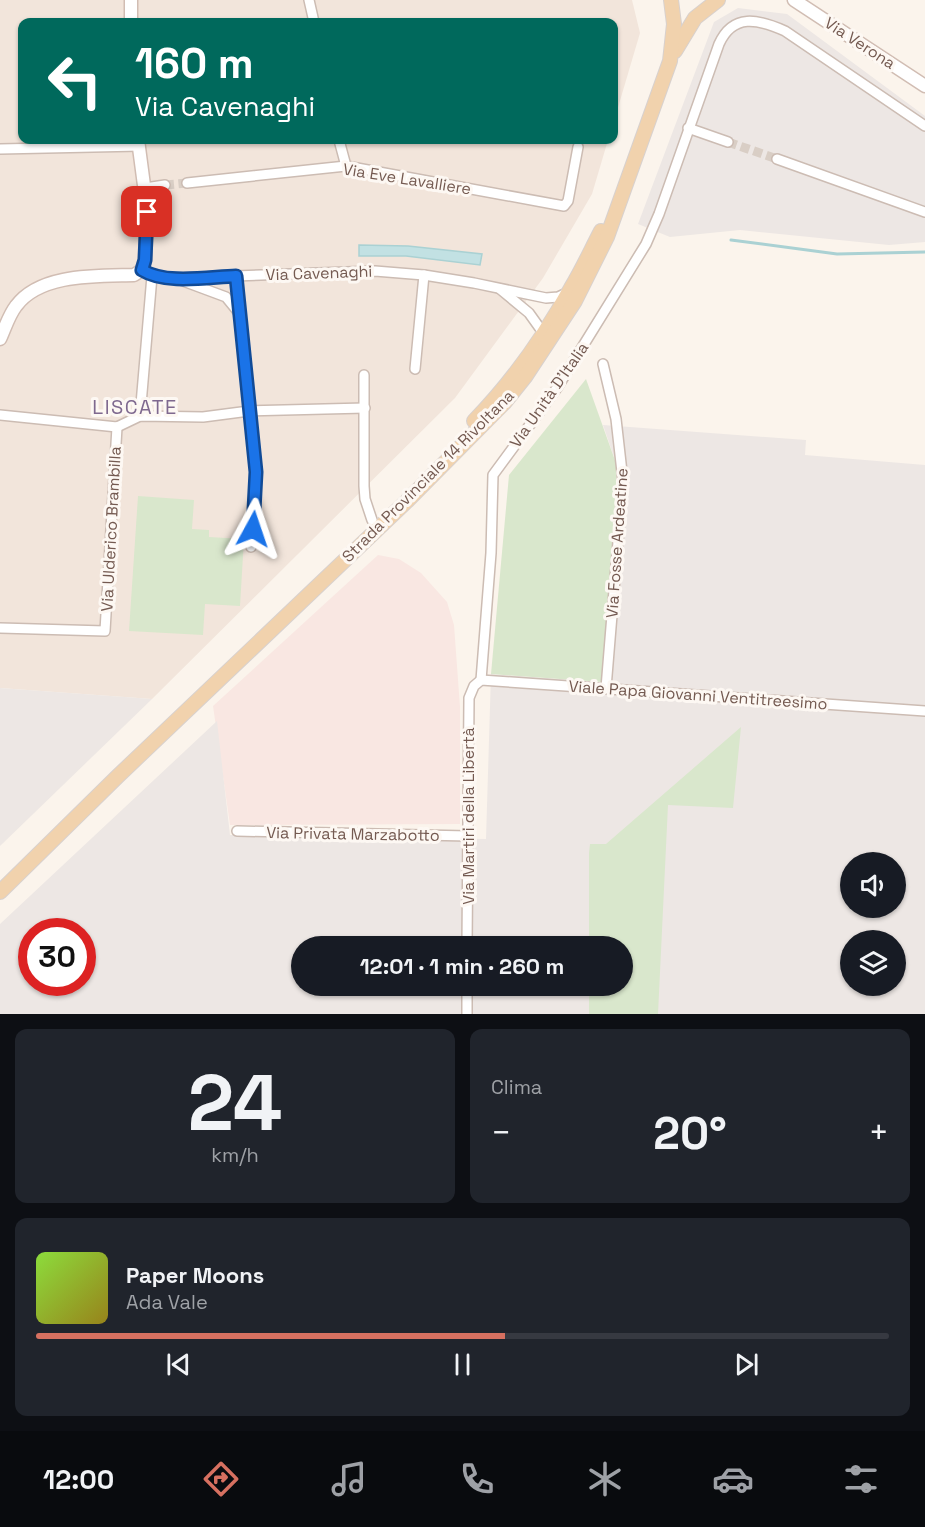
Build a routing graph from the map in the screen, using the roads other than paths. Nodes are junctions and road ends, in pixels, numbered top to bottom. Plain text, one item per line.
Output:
1 (131, 0) edge
2 (309, 0) edge
3 (671, 0) edge
4 (699, 0) edge
5 (719, 0) edge
6 (794, 0) edge
7 (131, 18) edge
8 (313, 18) edge
9 (670, 61) junction
10 (925, 86) edge
11 (925, 126) edge
12 (688, 128) junction
13 (728, 142) tunnel mouth
14 (119, 144) edge
15 (139, 144) edge
16 (340, 144) edge
17 (578, 147) dead end
18 (0, 150) edge
19 (777, 159) tunnel mouth
20 (346, 166) junction
21 (187, 183) tunnel mouth
22 (165, 185) tunnel mouth
23 (145, 188) junction
24 (619, 201) junction
25 (925, 212) edge
26 (147, 273) junction
27 (424, 275) junction
28 (236, 276) junction
29 (174, 278) junction
30 (498, 288) junction
31 (572, 288) junction
32 (239, 313) junction
33 (544, 334) junction
34 (0, 339) edge
35 (603, 364) dead end
36 (415, 369) dead end
37 (364, 375) dead end
38 (364, 408) junction
39 (249, 411) junction
40 (0, 415) edge
41 (140, 416) junction
42 (117, 427) junction
43 (372, 520) junction
44 (251, 548) dead end
45 (0, 628) edge
46 (478, 683) junction
47 (211, 687) junction
48 (606, 688) junction
49 (925, 711) edge
50 (237, 831) dead end
51 (468, 836) junction
52 (0, 892) edge
53 (467, 936) edge
54 (467, 996) edge
55 (467, 1014) edge

1 - 7 street
2 - 8 street
3 - 9 main road, Strada Provinciale 14 Rivoltana
4 - 5 main road, Strada Provinciale 14 Rivoltana
5 - 9 main road, Strada Provinciale 14 Rivoltana
6 - 10 street, Via Verona
9 - 24 main road, Strada Provinciale 14 Rivoltana
11 - 12 street, Via Unità D'Italia
12 - 13 street
12 - 46 street, Via Unità D'Italia
14 - 18 street
15 - 23 street
16 - 20 street
17 - 20 street, Via Eve Lavalliere
19 - 25 street
20 - 21 street, Via Eve Lavalliere
22 - 23 street
23 - 26 street
24 - 31 main road, Strada Provinciale 14 Rivoltana
24 - 47 main road, Strada Provinciale 14 Rivoltana
26 - 29 street, Via Cavenaghi
26 - 34 street
26 - 41 street
27 - 28 street, Via Cavenaghi
27 - 30 street, Via Cavenaghi
27 - 36 street
28 - 29 street, Via Cavenaghi
28 - 32 street
29 - 32 street
30 - 31 street, Via Cavenaghi
30 - 33 street, Via Cavenaghi
31 - 33 main road, Strada Provinciale 14 Rivoltana
32 - 39 street
33 - 43 main road, Strada Provinciale 14 Rivoltana
35 - 48 street, Via Fosse Ardeatine
37 - 38 street
38 - 39 street
38 - 43 street
39 - 41 street
39 - 44 street
40 - 42 street
41 - 42 street
42 - 45 street, Via Ulderico Brambilla
43 - 47 main road, Strada Provinciale 14 Rivoltana
46 - 48 street, Viale Papa Giovanni Ventitreesimo
46 - 51 street, Via Martiri della Libertà
47 - 52 main road, Strada Provinciale 14 Rivoltana
48 - 49 street, Viale Papa Giovanni Ventitreesimo
50 - 51 street, Via Privata Marzabotto
51 - 53 street, Via Martiri della Libertà
54 - 55 street

